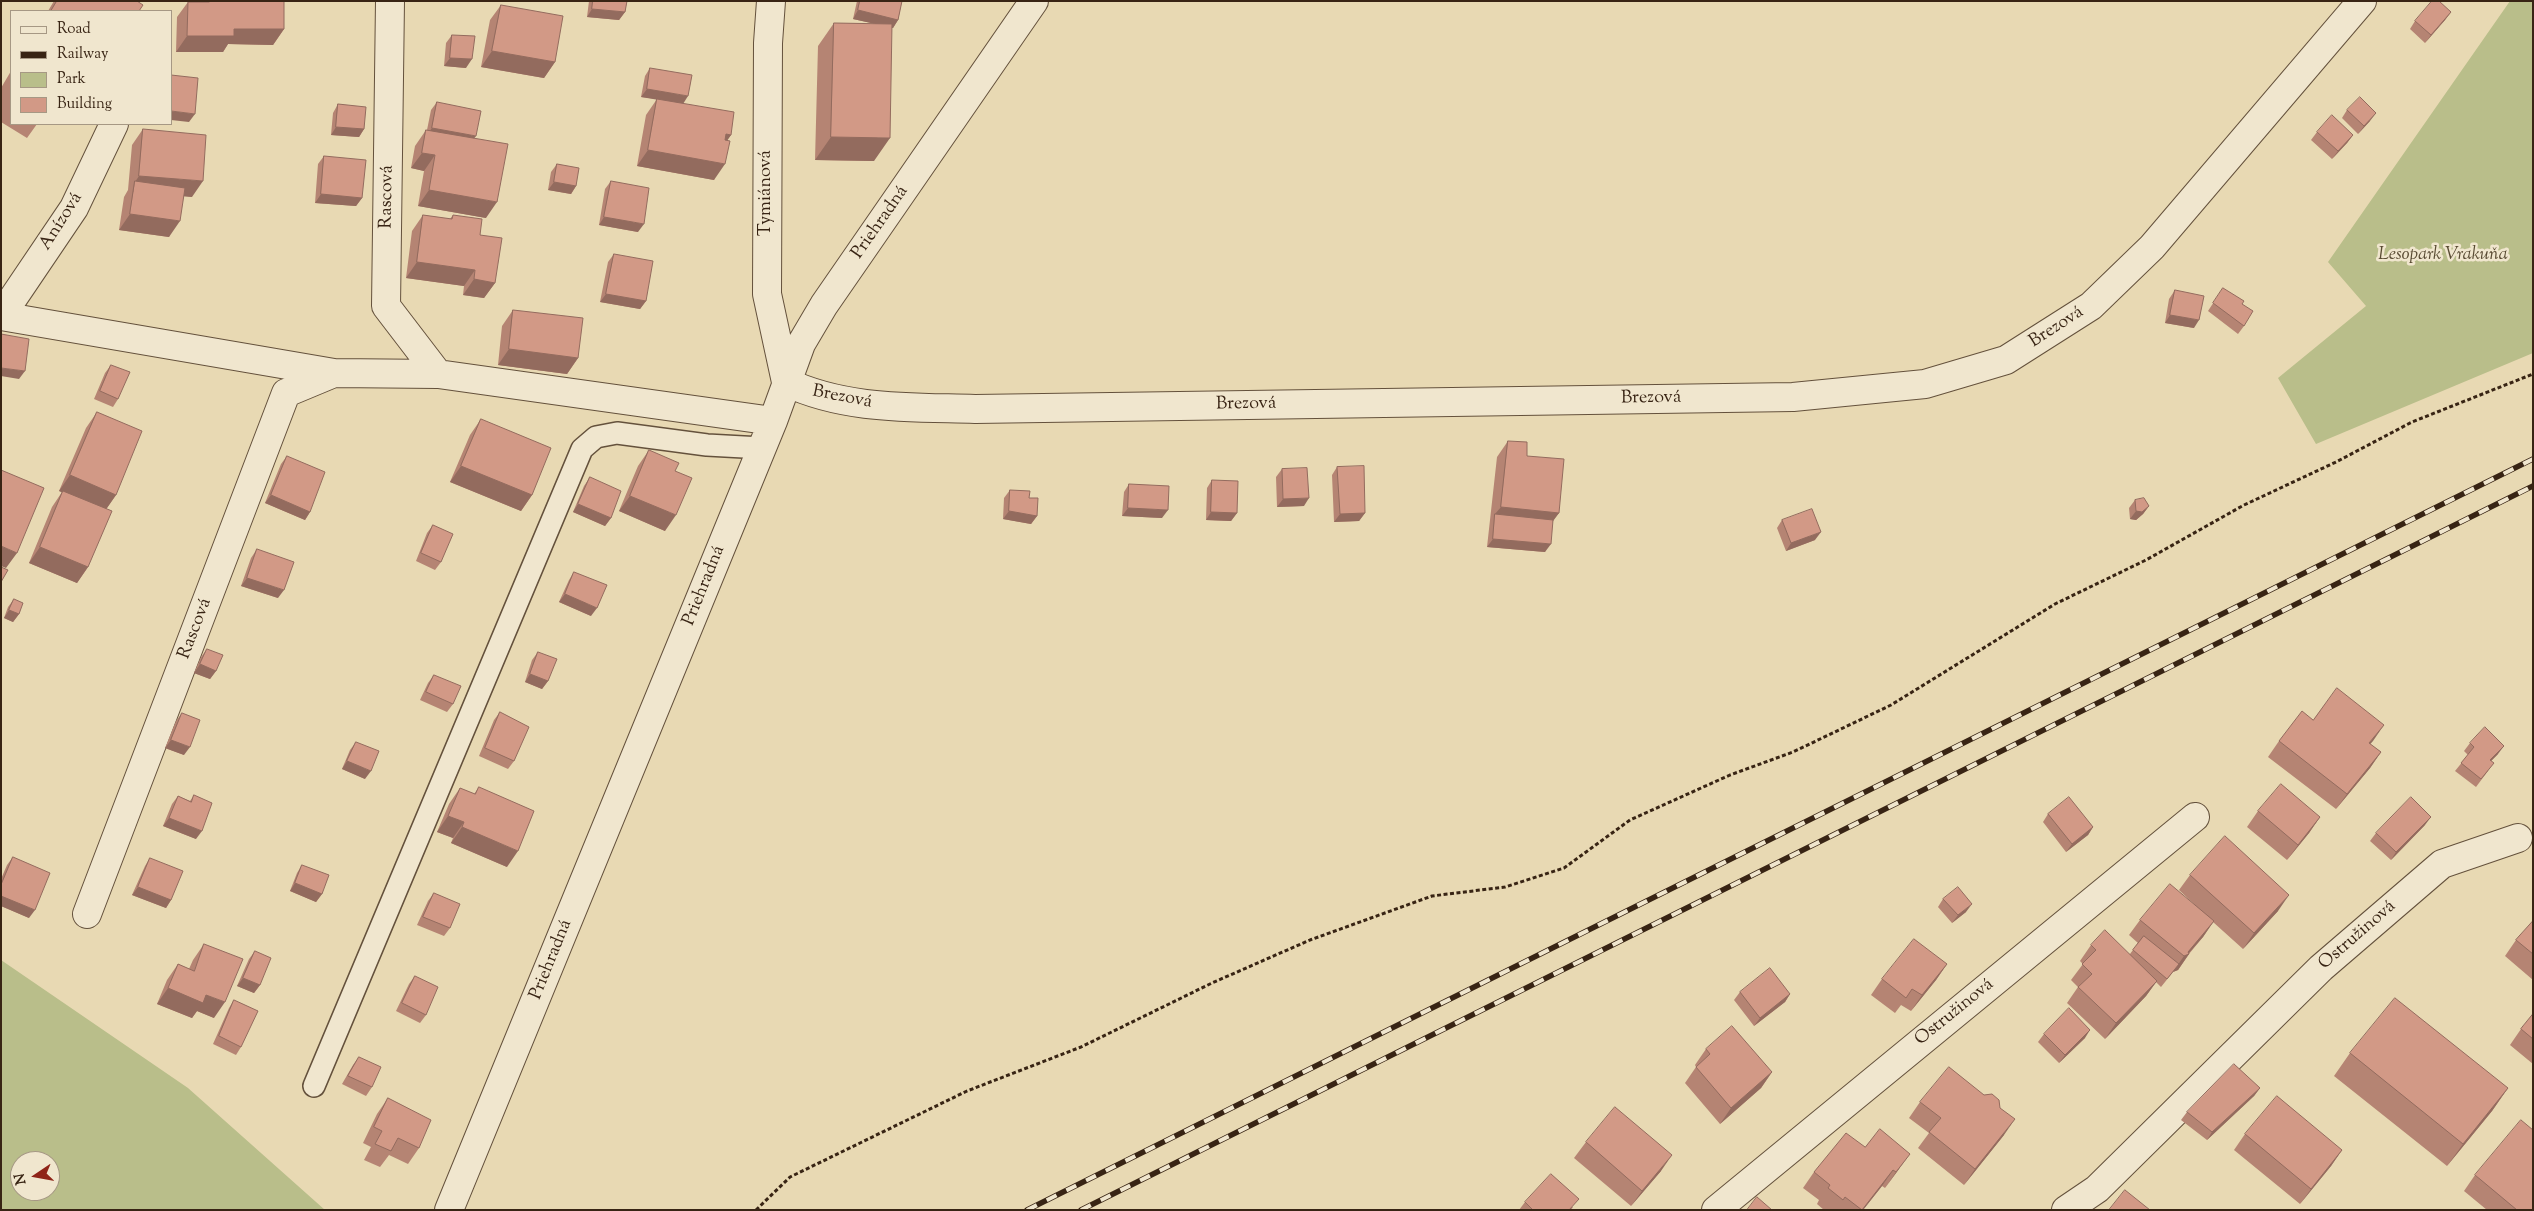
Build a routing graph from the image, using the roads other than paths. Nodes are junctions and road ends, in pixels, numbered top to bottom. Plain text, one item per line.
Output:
1 (390, 1) edge
2 (771, 1) edge
3 (1034, 1) edge
4 (2362, 1) edge
5 (114, 125) edge
6 (1, 316) edge
7 (334, 373) junction
8 (438, 374) junction
9 (786, 382) junction
10 (773, 421) junction
11 (762, 448) junction
12 (2195, 817) dead end
13 (2518, 838) dead end
14 (87, 914) dead end
15 (314, 1086) dead end
16 (450, 1210) edge
17 (1716, 1210) edge
18 (2066, 1210) edge

1 - 8 street, Rascová
2 - 9 street, Tymiánová
3 - 9 street, Priehradná
4 - 9 street, Brezová
5 - 6 street, Anízová
6 - 7 street
7 - 8 street
7 - 14 street, Rascová
8 - 10 street
9 - 10 street, Priehradná
10 - 11 street, Priehradná
11 - 15 lane
11 - 16 street, Priehradná
12 - 17 street, Ostružinová
13 - 18 street, Ostružinová

